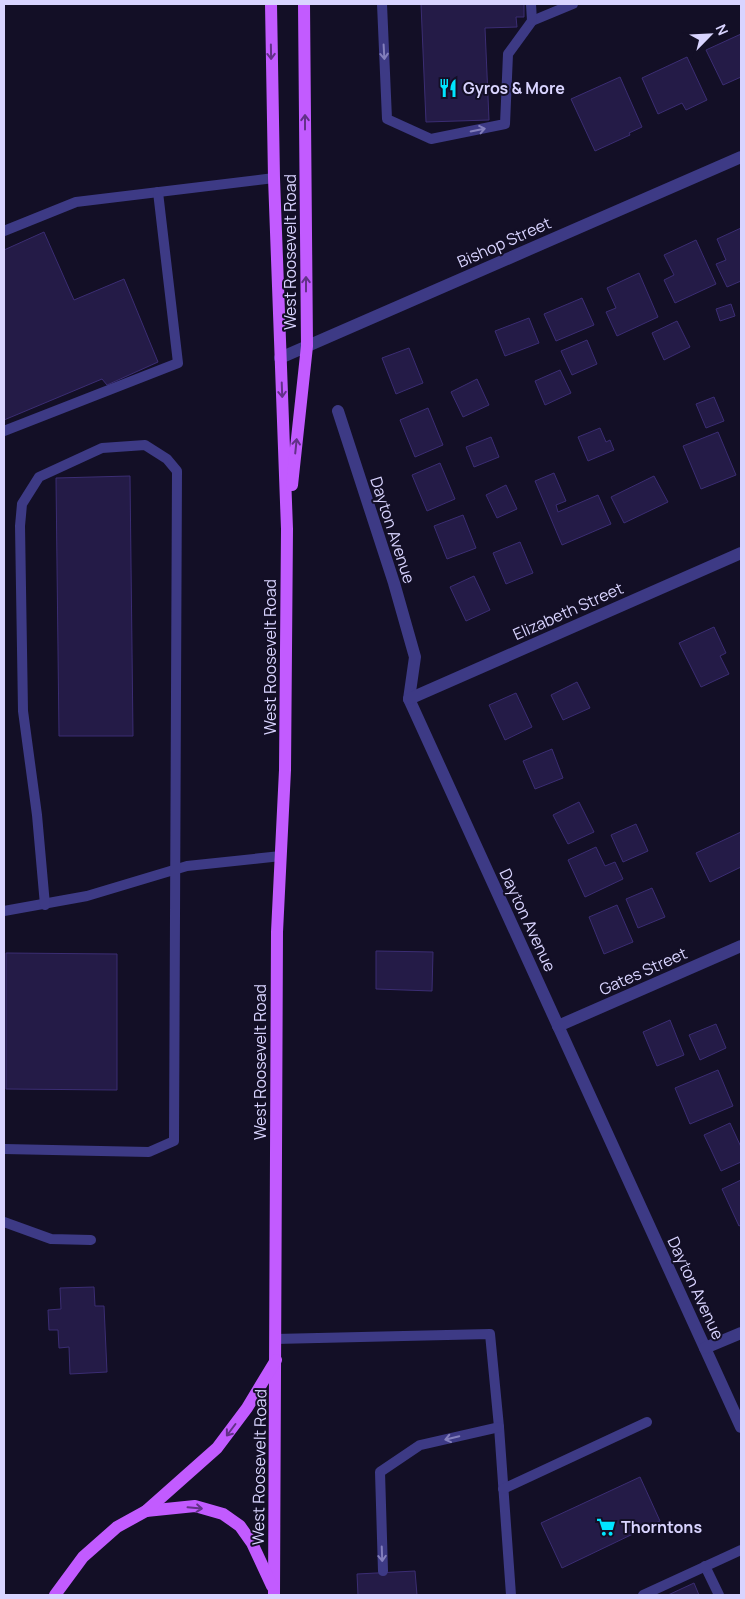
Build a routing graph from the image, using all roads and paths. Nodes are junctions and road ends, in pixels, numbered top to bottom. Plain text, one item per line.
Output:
1 (271, 4) edge
2 (304, 4) edge
3 (382, 4) edge
4 (531, 4) edge
5 (573, 4) edge
6 (532, 21) junction
7 (741, 156) edge
8 (274, 178) junction
9 (158, 192) junction
10 (4, 231) edge
11 (307, 346) junction
12 (280, 358) junction
13 (338, 412) dead end
14 (4, 431) edge
15 (288, 530) junction
16 (741, 553) edge
17 (409, 699) junction
18 (281, 856) junction
19 (174, 869) junction
20 (45, 904) junction
21 (4, 911) edge
22 (741, 946) edge
23 (558, 1026) junction
24 (4, 1149) edge
25 (4, 1222) edge
26 (91, 1240) dead end
27 (741, 1333) edge
28 (275, 1340) junction
29 (705, 1348) junction
30 (276, 1360) junction
31 (647, 1422) dead end
32 (741, 1426) edge
33 (499, 1427) junction
34 (503, 1489) junction
35 (146, 1510) junction
36 (741, 1550) edge
37 (705, 1566) junction
38 (383, 1571) dead end
39 (665, 1591) edge
40 (274, 1592) edge
41 (55, 1595) edge
42 (511, 1595) edge
43 (643, 1595) edge
44 (719, 1595) edge

1 -> 8 main road, West Roosevelt Road
11 -> 2 main road, West Roosevelt Road
3 -> 6 lane
4 - 6 lane
5 - 6 lane
7 - 11 street, Bishop Street
8 - 9 lane
8 - 12 main road, West Roosevelt Road
9 - 10 lane
9 - 14 lane
11 - 12 street, Bishop Street
15 -> 11 main road, West Roosevelt Road
12 -> 15 main road, West Roosevelt Road
13 - 17 street, Dayton Avenue
15 - 18 main road, West Roosevelt Road
16 - 17 street, Elizabeth Street
17 - 23 street, Dayton Avenue
18 - 19 lane
18 - 28 main road, West Roosevelt Road
19 - 20 lane
19 - 20 lane
19 - 24 lane
20 - 21 lane
22 - 23 street, Gates Street
23 - 29 street, Dayton Avenue
25 - 26 lane
27 - 29 street
28 - 30 main road, West Roosevelt Road
28 - 33 lane
29 - 32 street, Dayton Avenue
30 -> 35 main road
30 - 40 main road, West Roosevelt Road
31 - 34 lane
33 - 34 lane
33 -> 38 lane
34 - 42 lane
35 -> 40 main road
35 - 41 main road
36 - 37 lane
37 - 39 lane
37 - 44 lane
39 - 43 lane

